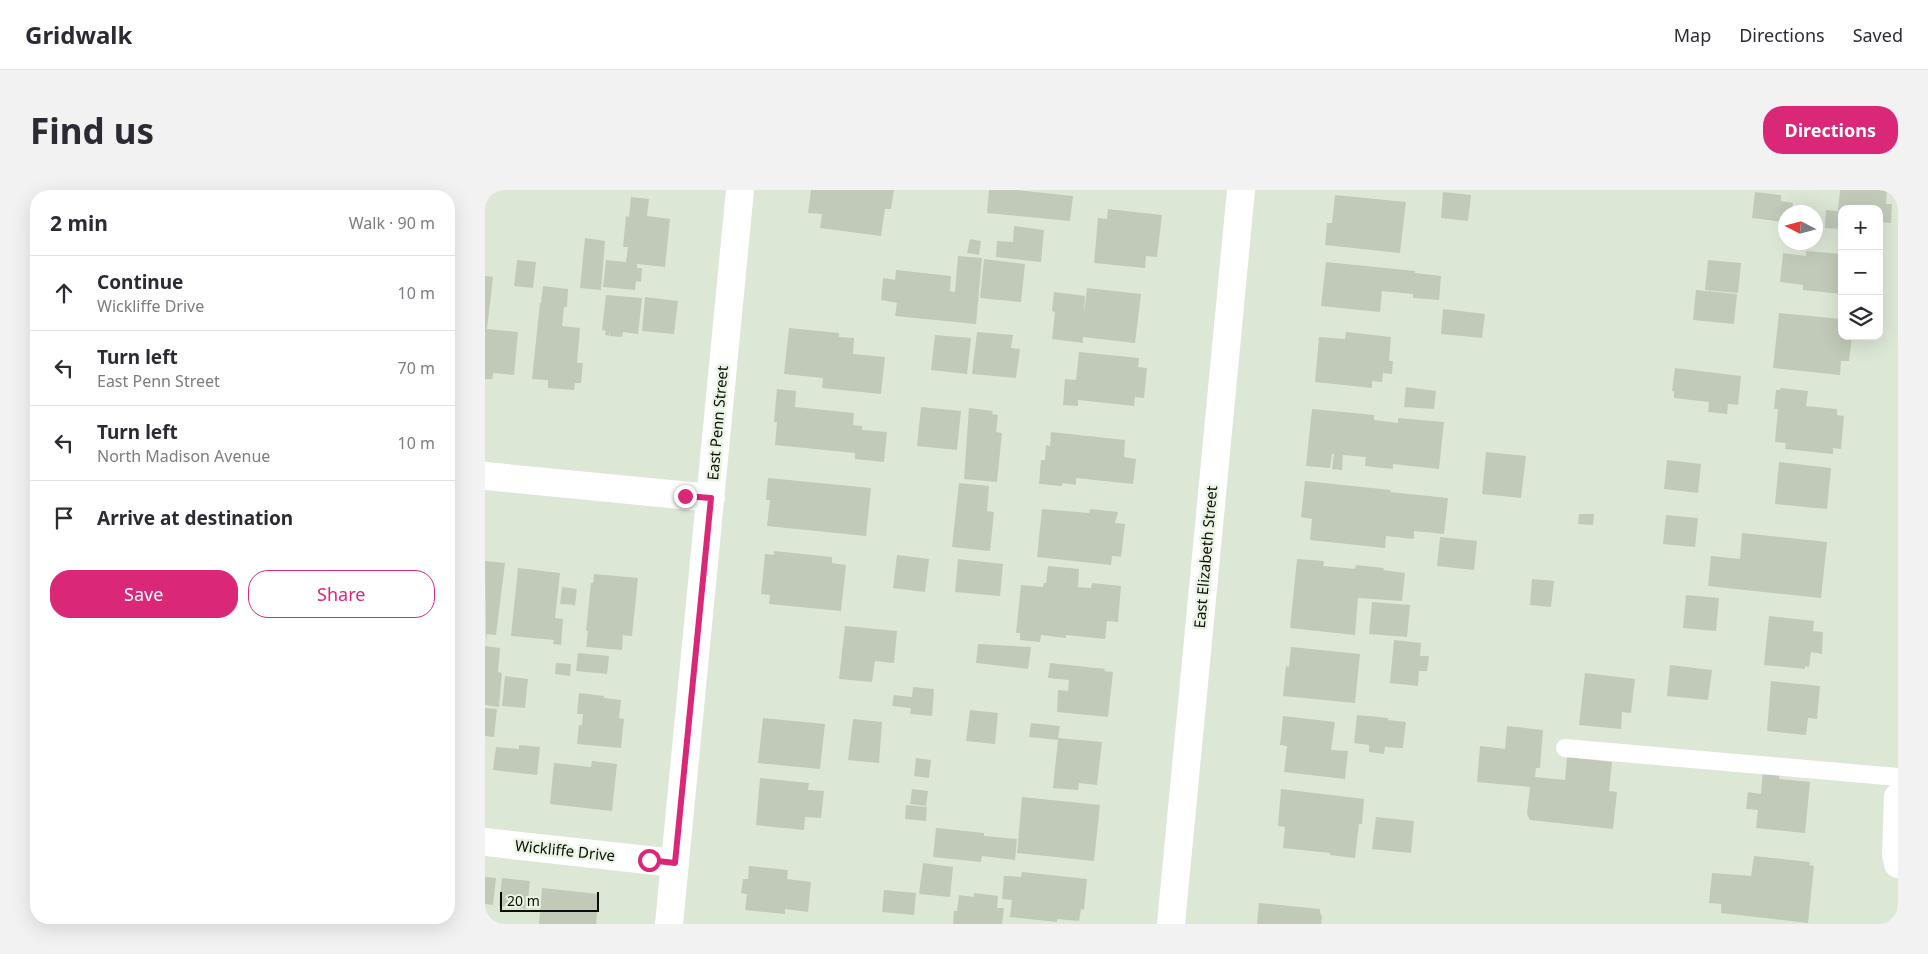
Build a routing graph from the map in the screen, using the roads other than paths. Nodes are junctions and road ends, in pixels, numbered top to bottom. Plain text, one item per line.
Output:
1 (741, 190) edge
2 (1241, 190) edge
3 (485, 476) edge
4 (711, 498) junction
5 (1565, 748) dead end
6 (1898, 777) edge
7 (1898, 797) edge
8 (485, 842) edge
9 (675, 863) junction
10 (1898, 864) edge
11 (669, 924) edge
12 (1171, 924) edge

1 - 4 street, East Penn Street
2 - 12 street, East Elizabeth Street
3 - 4 street
4 - 9 street, East Penn Street
5 - 6 lane
7 - 10 street
8 - 9 street, Wickliffe Drive
9 - 11 street, East Penn Street

